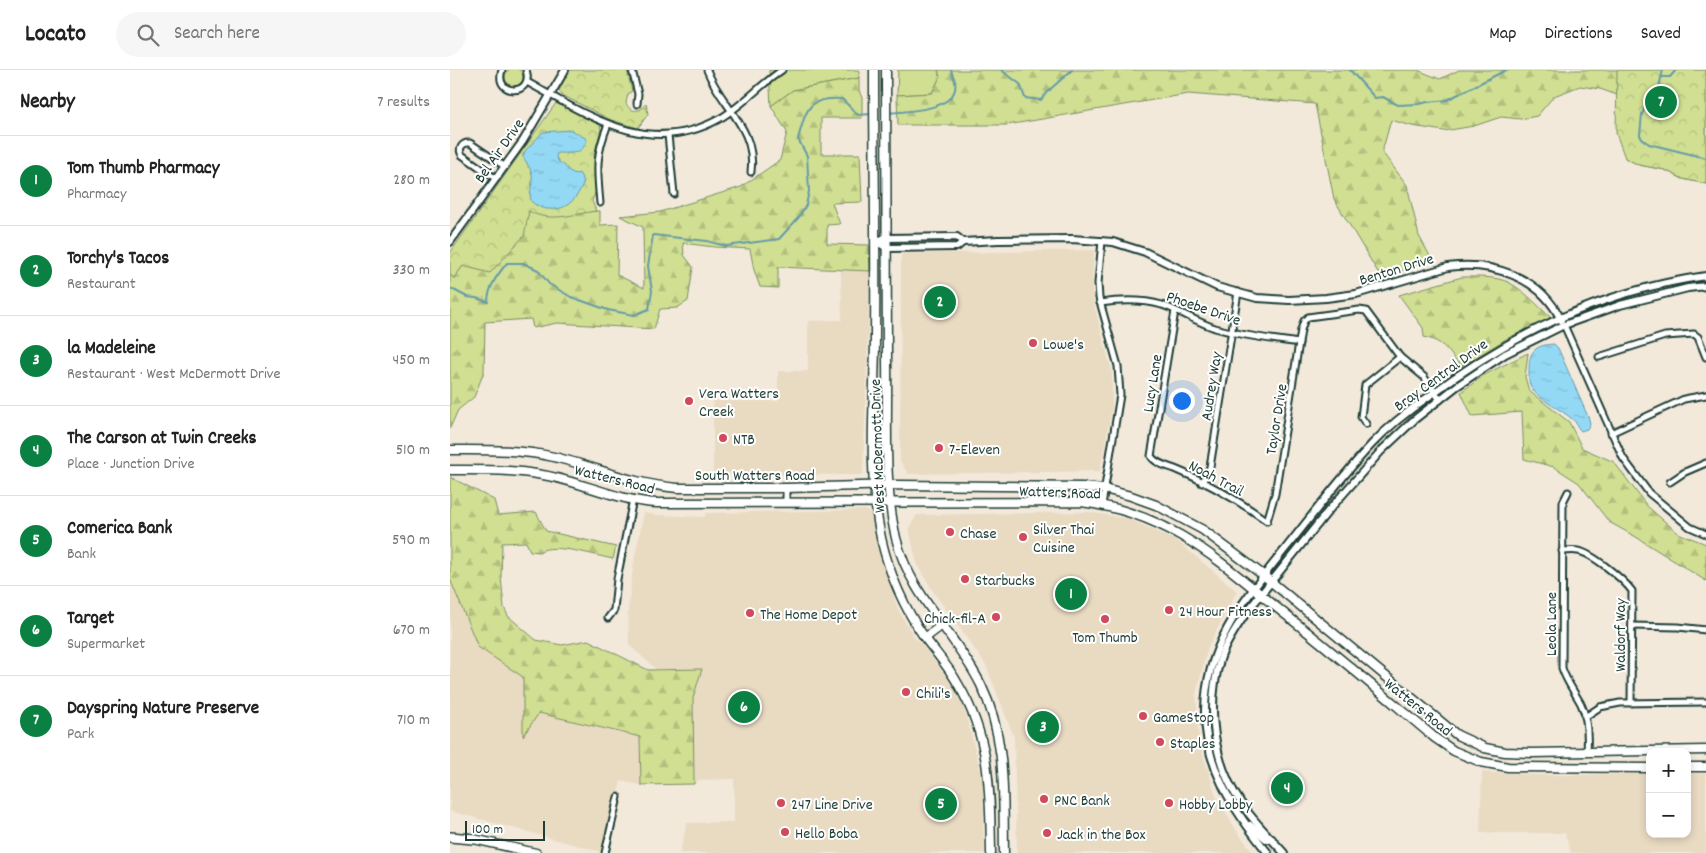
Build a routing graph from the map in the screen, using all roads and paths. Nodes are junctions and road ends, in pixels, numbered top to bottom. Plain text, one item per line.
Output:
1 (502, 70) edge
2 (526, 70) edge
3 (565, 70) edge
4 (632, 70) edge
5 (707, 70) edge
6 (782, 70) edge
7 (874, 70) edge
8 (886, 70) edge
9 (526, 82) junction
10 (551, 96) junction
11 (637, 104) dead end
12 (732, 110) junction
13 (608, 124) junction
14 (668, 135) junction
15 (504, 166) junction
16 (751, 172) dead end
17 (495, 178) junction
18 (674, 194) dead end
19 (600, 203) dead end
20 (453, 234) edge
21 (886, 238) junction
22 (875, 241) junction
23 (450, 242) edge
24 (963, 242) junction
25 (1102, 242) junction
26 (887, 248) junction
27 (1706, 276) edge
28 (1706, 286) edge
29 (1238, 292) junction
30 (1100, 304) junction
31 (1175, 311) junction
32 (1560, 317) junction
33 (1564, 326) junction
34 (1232, 332) junction
35 (1299, 343) junction
36 (1400, 357) junction
37 (1599, 357) dead end
38 (1706, 358) edge
39 (873, 377) junction
40 (887, 377) junction
41 (1435, 391) junction
42 (1706, 395) edge
43 (1440, 400) junction
44 (1366, 424) dead end
45 (1611, 433) junction
46 (450, 450) edge
47 (1153, 459) joint
48 (1706, 463) edge
49 (450, 470) edge
50 (1670, 482) dead end
51 (1202, 483) junction
52 (874, 486) junction
53 (889, 486) junction
54 (786, 488) junction
55 (1104, 489) junction
56 (1568, 492) dead end
57 (633, 500) junction
58 (786, 503) junction
59 (876, 503) junction
60 (890, 503) junction
61 (1102, 505) junction
62 (1266, 521) joint
63 (1706, 534) edge
64 (1562, 551) junction
65 (1262, 575) junction
66 (1270, 582) junction
67 (1253, 588) junction
68 (1261, 594) junction
69 (608, 618) dead end
70 (942, 626) junction
71 (1632, 626) junction
72 (1706, 630) edge
73 (925, 638) junction
74 (1219, 644) junction
75 (1217, 676) junction
76 (1706, 702) edge
77 (1631, 703) junction
78 (1585, 717) junction
79 (1706, 750) edge
80 (1587, 752) junction
81 (1706, 767) edge
82 (1588, 768) junction
83 (1646, 768) edge
84 (1691, 768) edge
85 (1003, 770) junction
86 (989, 771) junction
87 (618, 797) dead end
88 (1238, 814) junction
89 (450, 835) edge
90 (473, 839) joint
91 (1272, 840) junction
92 (536, 853) edge
93 (605, 853) edge
94 (991, 853) edge
95 (1004, 853) edge
96 (1268, 853) edge
97 (1284, 853) edge

1 - 9 street
2 - 9 street
3 - 10 street, Bel Air Drive
4 - 11 street
5 - 12 street
6 - 12 street
7 - 22 main road, West McDermott Drive
8 - 21 main road, West McDermott Drive
9 - 10 street
10 - 13 street
10 - 15 street, Bel Air Drive
12 - 14 street
12 - 16 street
13 - 14 street
13 - 19 street
14 - 18 street
15 - 17 street, Bel Air Drive
15 - 17 street
17 - 20 street, Bel Air Drive
20 - 23 street, Bel Air Drive
21 - 22 street, Benton Drive
21 - 24 street, Benton Drive
21 - 26 main road, West McDermott Drive
22 - 26 street
22 - 39 main road, West McDermott Drive
24 - 25 street, Benton Drive
24 - 26 street, Benton Drive
25 - 29 street, Benton Drive
25 - 30 street
26 - 40 main road, West McDermott Drive
27 - 32 street, Bray Central Drive
28 - 33 street, Bray Central Drive
29 - 32 street, Benton Drive
29 - 34 street, Audrey Way
30 - 31 street, Phoebe Drive
30 - 55 street
31 - 34 street, Phoebe Drive
31 - 47 street, Lucy Lane
32 - 33 street, Benton Drive
32 - 41 street, Bray Central Drive
33 - 43 street, Bray Central Drive
33 - 45 street, Benton Drive
34 - 35 street, Phoebe Drive
34 - 51 street, Audrey Way
35 - 36 street, Taylor Drive
35 - 62 street, Taylor Drive
36 - 41 street
36 - 44 street
37 - 38 street
39 - 40 main road
39 - 52 main road, West McDermott Drive
40 - 53 main road, West McDermott Drive
41 - 43 street
41 - 65 street, Bray Central Drive
42 - 45 street
43 - 66 street, Bray Central Drive
45 - 63 street, Benton Drive
46 - 54 main road, South Watters Road
47 - 51 street, Noah Trail
48 - 50 street
49 - 57 main road, Watters Road
51 - 62 street, Noah Trail
52 - 53 main road, Watters Road
52 - 54 main road, South Watters Road
52 - 59 main road, West McDermott Drive
53 - 55 main road, Watters Road
53 - 60 main road, West McDermott Drive
54 - 58 street
55 - 61 street
55 - 65 main road, Watters Road
56 - 64 street, Leola Lane
57 - 58 main road, Watters Road
57 - 69 street
58 - 59 main road, Watters Road
59 - 60 main road, Watters Road
59 - 73 main road, West McDermott Drive
60 - 61 main road, Watters Road
60 - 70 main road, West McDermott Drive
61 - 67 main road, Watters Road
64 - 71 street, Waldorf Way
64 - 78 street, Leola Lane
65 - 66 main road, Watters Road
65 - 67 street, Bray Central Drive
66 - 68 street, Bray Central Drive
66 - 80 main road, Watters Road
67 - 68 main road, Watters Road
67 - 74 street, Bray Central Drive
68 - 75 street, Bray Central Drive
68 - 82 main road, Watters Road
70 - 73 main road
70 - 85 main road, West McDermott Drive
71 - 72 street
71 - 77 street, Waldorf Way
73 - 86 main road, West McDermott Drive
74 - 75 street
74 - 88 street
75 - 91 street
76 - 77 street
77 - 78 street
78 - 80 street, Leola Lane
79 - 80 main road, Watters Road
80 - 82 main road
81 - 84 main road
82 - 83 main road, Watters Road
85 - 86 main road
85 - 95 main road, West McDermott Drive
86 - 94 main road, West McDermott Drive
87 - 93 street
88 - 91 street
88 - 96 street
89 - 90 highway
90 - 92 main road
91 - 97 street

